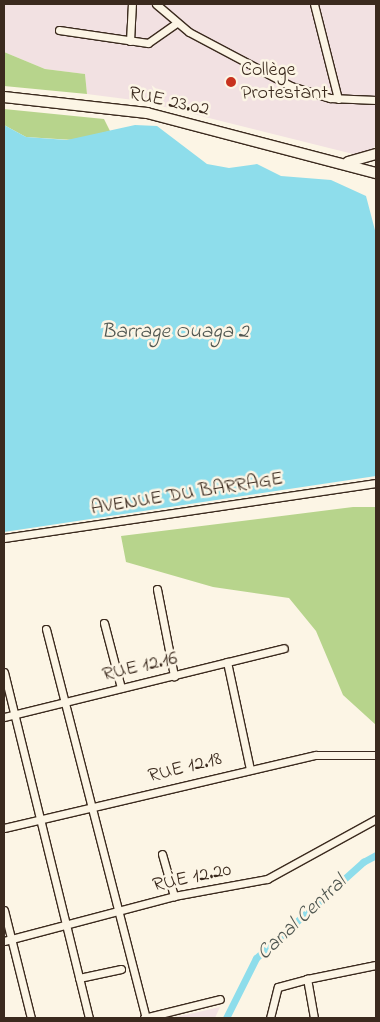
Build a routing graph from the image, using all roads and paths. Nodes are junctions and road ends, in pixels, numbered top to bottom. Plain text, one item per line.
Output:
1 (132, 4) edge
2 (156, 4) edge
3 (314, 4) edge
4 (177, 23) junction
5 (59, 30) dead end
6 (130, 42) junction
7 (4, 97) edge
8 (338, 99) junction
9 (376, 100) edge
10 (376, 154) edge
11 (324, 159) junction
12 (348, 162) junction
13 (376, 167) edge
14 (376, 174) edge
15 (376, 483) edge
16 (4, 538) edge
17 (157, 589) dead end
18 (104, 623) dead end
19 (46, 629) dead end
20 (284, 648) dead end
21 (228, 662) junction
22 (4, 672) edge
23 (174, 676) junction
24 (121, 688) junction
25 (67, 701) junction
26 (15, 714) junction
27 (4, 717) edge
28 (376, 755) edge
29 (250, 768) junction
30 (93, 805) junction
31 (376, 819) edge
32 (40, 820) junction
33 (4, 828) edge
34 (162, 854) dead end
35 (174, 896) junction
36 (4, 910) edge
37 (119, 912) junction
38 (66, 925) junction
39 (7, 940) edge
40 (376, 965) edge
41 (121, 969) dead end
42 (79, 978) junction
43 (306, 979) junction
44 (220, 999) dead end
45 (31, 1018) edge
46 (89, 1018) edge
47 (145, 1018) edge
48 (270, 1018) edge
49 (314, 1018) edge

1 - 6 street
2 - 4 street
3 - 8 street
4 - 6 street
4 - 8 street
5 - 6 street
7 - 11 street, RUE 23.02
8 - 9 street
10 - 12 street
11 - 12 street, RUE 23.02
11 - 14 street, RUE 23.02
12 - 13 street, RUE 23.02
15 - 16 street, AVENUE DU BARRAGE
17 - 23 street
18 - 24 street
19 - 25 street
20 - 21 street, RUE 12.16
21 - 23 street, RUE 12.16
21 - 29 street
22 - 26 street
23 - 24 street, RUE 12.16
24 - 25 street, RUE 12.16
25 - 26 street, RUE 12.16
25 - 30 street
26 - 27 street, RUE 12.16
26 - 32 street
28 - 29 street, RUE 12.18
29 - 30 street, RUE 12.18
30 - 32 street, RUE 12.18
30 - 37 street
31 - 35 street, RUE 12.20
32 - 33 street, RUE 12.18
32 - 38 street
34 - 35 street
35 - 37 street, RUE 12.20
36 - 39 street
37 - 38 street, RUE 12.20
37 - 47 street
38 - 39 street, RUE 12.20
38 - 42 street
39 - 45 street
40 - 43 street
41 - 42 street
42 - 46 street
43 - 48 street
43 - 49 street
44 - 47 street

